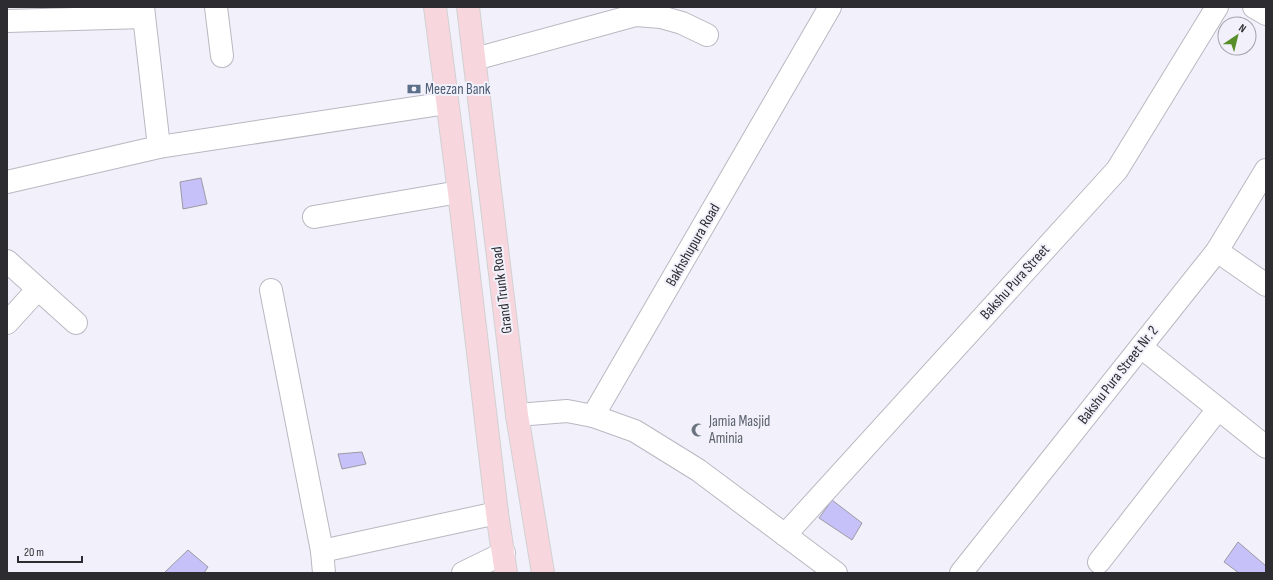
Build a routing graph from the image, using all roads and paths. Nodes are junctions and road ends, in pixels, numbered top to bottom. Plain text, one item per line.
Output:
1 (216, 7) edge
2 (435, 7) edge
3 (468, 7) edge
4 (830, 7) edge
5 (1217, 7) edge
6 (1254, 7) edge
7 (143, 12) edge
8 (1266, 14) edge
9 (7, 21) edge
10 (706, 35) dead end
11 (222, 56) dead end
12 (475, 59) junction
13 (447, 103) junction
14 (158, 147) junction
15 (1266, 170) edge
16 (7, 182) edge
17 (459, 192) junction
18 (314, 217) dead end
19 (1217, 251) junction
20 (7, 261) edge
21 (1266, 285) edge
22 (38, 289) junction
23 (271, 290) dead end
24 (7, 323) edge
25 (76, 323) dead end
26 (1141, 347) junction
27 (1218, 409) junction
28 (517, 415) junction
29 (593, 416) junction
30 (1266, 447) edge
31 (497, 513) junction
32 (785, 535) junction
33 (322, 551) junction
34 (1099, 562) dead end
35 (505, 563) edge
36 (324, 573) edge
37 (463, 573) edge
38 (543, 573) edge
39 (836, 573) edge
40 (961, 573) edge

1 - 11 street
2 - 13 main road, Grand Trunk Road
3 - 12 main road, Grand Trunk Road
4 - 29 street, Bakhshupura Road
5 - 32 street, Bakshu Pura Street
6 - 8 street
7 - 9 street
7 - 14 street
10 - 12 street
12 - 28 main road, Grand Trunk Road
13 - 14 street
13 - 17 main road, Grand Trunk Road
14 - 16 street
15 - 19 street, Bakshu Pura Street Nr. 2
17 - 18 street
17 - 31 main road, Grand Trunk Road
19 - 21 street
19 - 26 street, Bakshu Pura Street Nr. 2
20 - 22 street
22 - 24 street
22 - 25 street
23 - 33 street
26 - 27 street
26 - 40 street, Bakshu Pura Street Nr. 2
27 - 30 street
27 - 34 street
28 - 29 street
28 - 38 main road, Grand Trunk Road
29 - 32 street
31 - 33 street
31 - 35 main road, Grand Trunk Road
32 - 39 street
33 - 36 street
35 - 37 street

